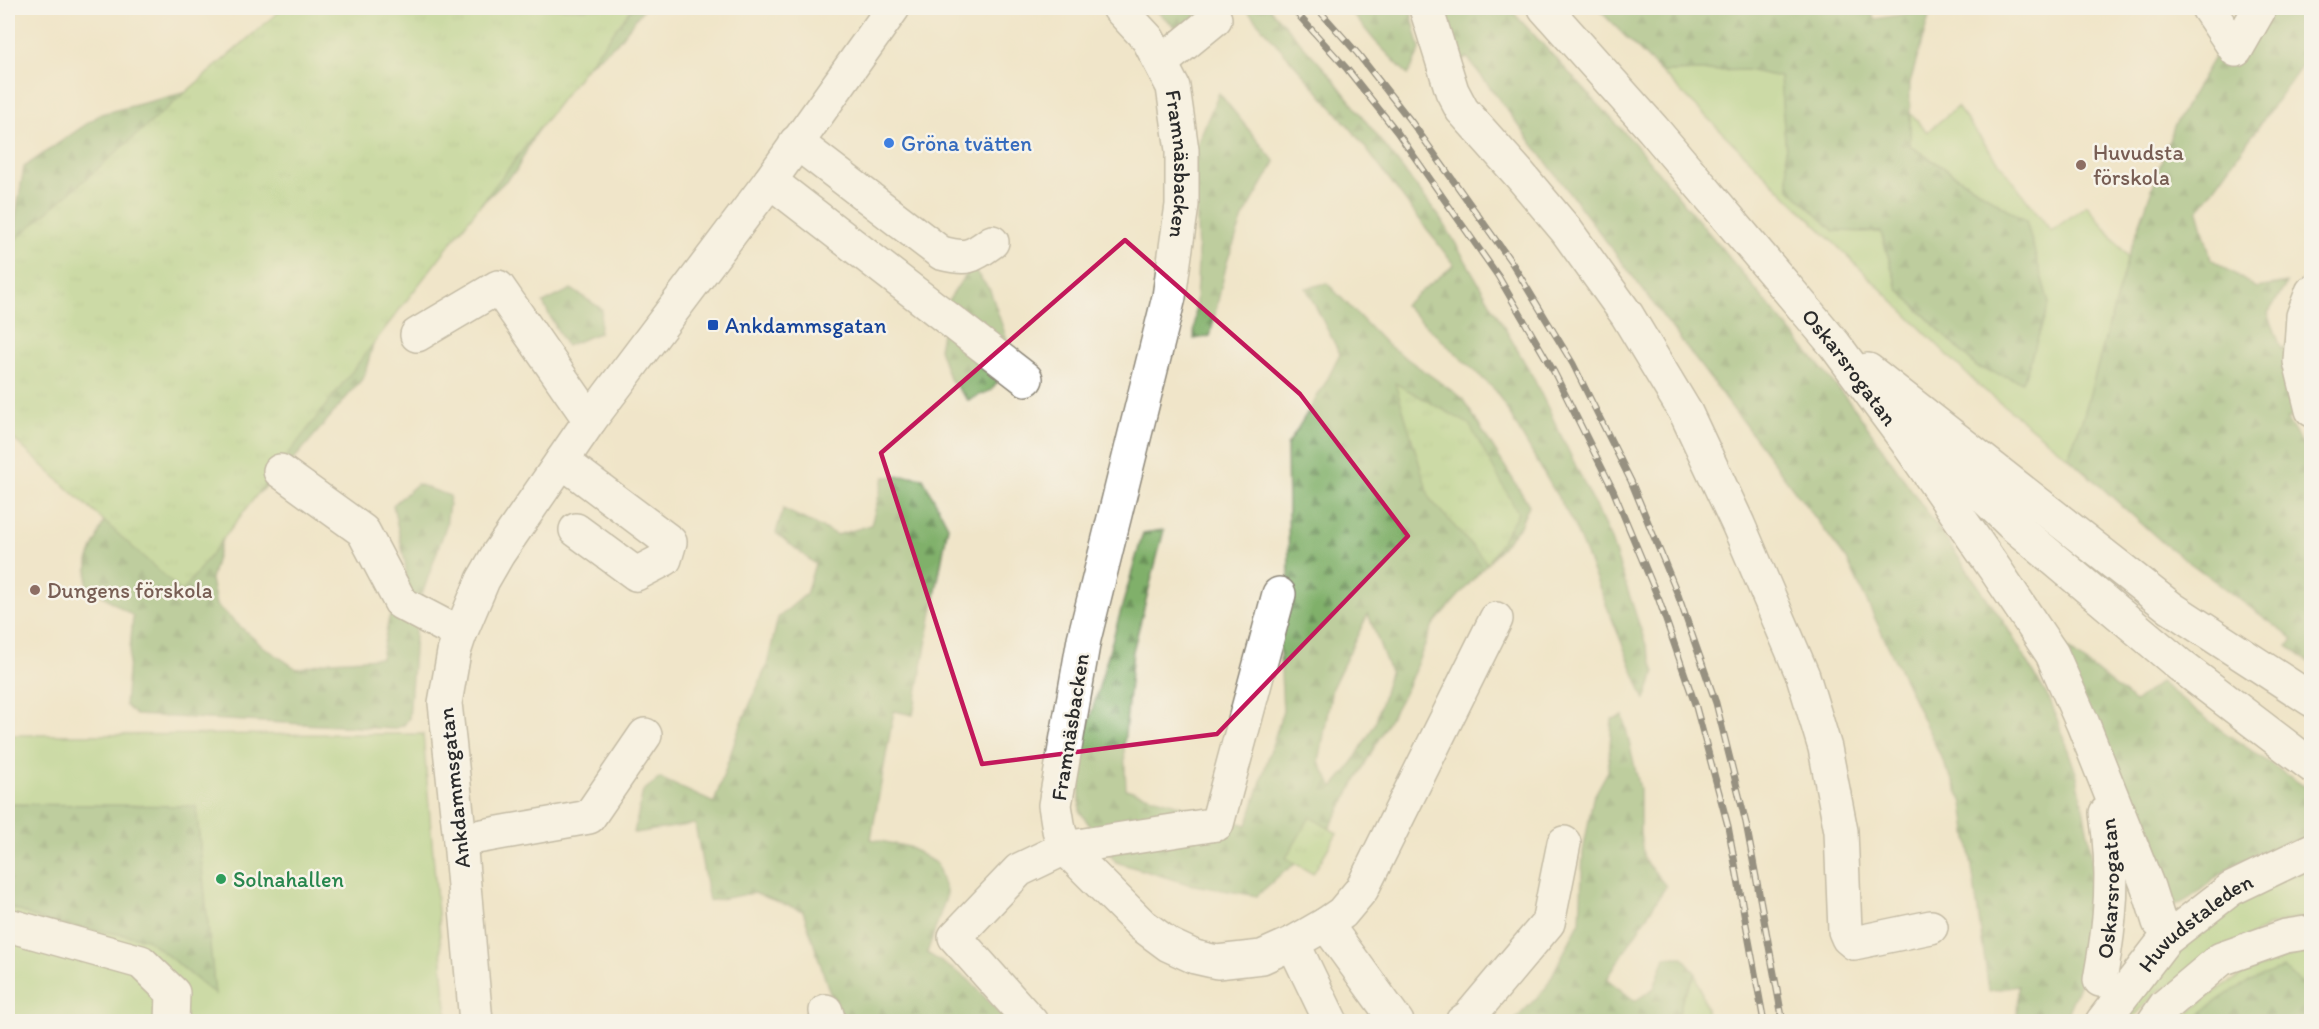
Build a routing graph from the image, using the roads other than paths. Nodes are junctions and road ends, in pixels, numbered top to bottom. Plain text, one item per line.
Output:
1 (892, 8) edge
2 (1119, 8) edge
3 (1426, 8) edge
4 (1545, 8) edge
5 (2208, 8) edge
6 (2259, 8) edge
7 (1215, 19) dead end
8 (1161, 63) junction
9 (796, 142) junction
10 (770, 181) junction
11 (992, 242) dead end
12 (2312, 292) edge
13 (417, 335) dead end
14 (1834, 345) junction
15 (1026, 379) dead end
16 (2312, 410) edge
17 (590, 420) junction
18 (562, 461) junction
19 (280, 471) dead end
20 (576, 530) dead end
21 (1279, 594) dead end
22 (1496, 619) dead end
23 (460, 634) junction
24 (2312, 700) edge
25 (645, 735) dead end
26 (2098, 764) junction
27 (2312, 766) edge
28 (460, 840) junction
29 (1564, 843) dead end
30 (1065, 848) junction
31 (2312, 850) edge
32 (2159, 922) dead end
33 (1326, 924) junction
34 (8, 926) edge
35 (1931, 927) dead end
36 (2312, 932) edge
37 (1293, 944) junction
38 (2100, 980) dead end
39 (172, 1022) edge
40 (476, 1022) edge
41 (1031, 1022) edge
42 (1331, 1022) edge
43 (1397, 1022) edge
44 (1462, 1022) edge
45 (2102, 1022) edge
46 (2154, 1022) edge

1 - 9 street, Ankdammsgatan
2 - 8 street, Framnäsbacken
3 - 35 street
4 - 14 street, Oskarsrogatan
5 - 6 street
7 - 8 street
8 - 30 street, Framnäsbacken
9 - 10 street, Ankdammsgatan
9 - 11 street
10 - 15 street
10 - 17 street, Ankdammsgatan
12 - 16 street
13 - 17 street
14 - 24 street
14 - 26 street, Oskarsrogatan
14 - 27 street
17 - 18 street, Ankdammsgatan
18 - 20 street
18 - 23 street, Ankdammsgatan
19 - 23 street
21 - 30 street
22 - 33 street, Framnäsbacken
23 - 28 street, Ankdammsgatan
25 - 28 street
26 - 32 street, Oskarsrogatan
26 - 38 street, Oskarsrogatan
28 - 40 street, Ankdammsgatan
29 - 44 street
30 - 37 street, Framnäsbacken
30 - 41 street
31 - 45 street, Huvudstaleden
33 - 37 street, Framnäsbacken
33 - 43 street
34 - 39 street
36 - 46 street, Huvudstaleden
37 - 42 street

